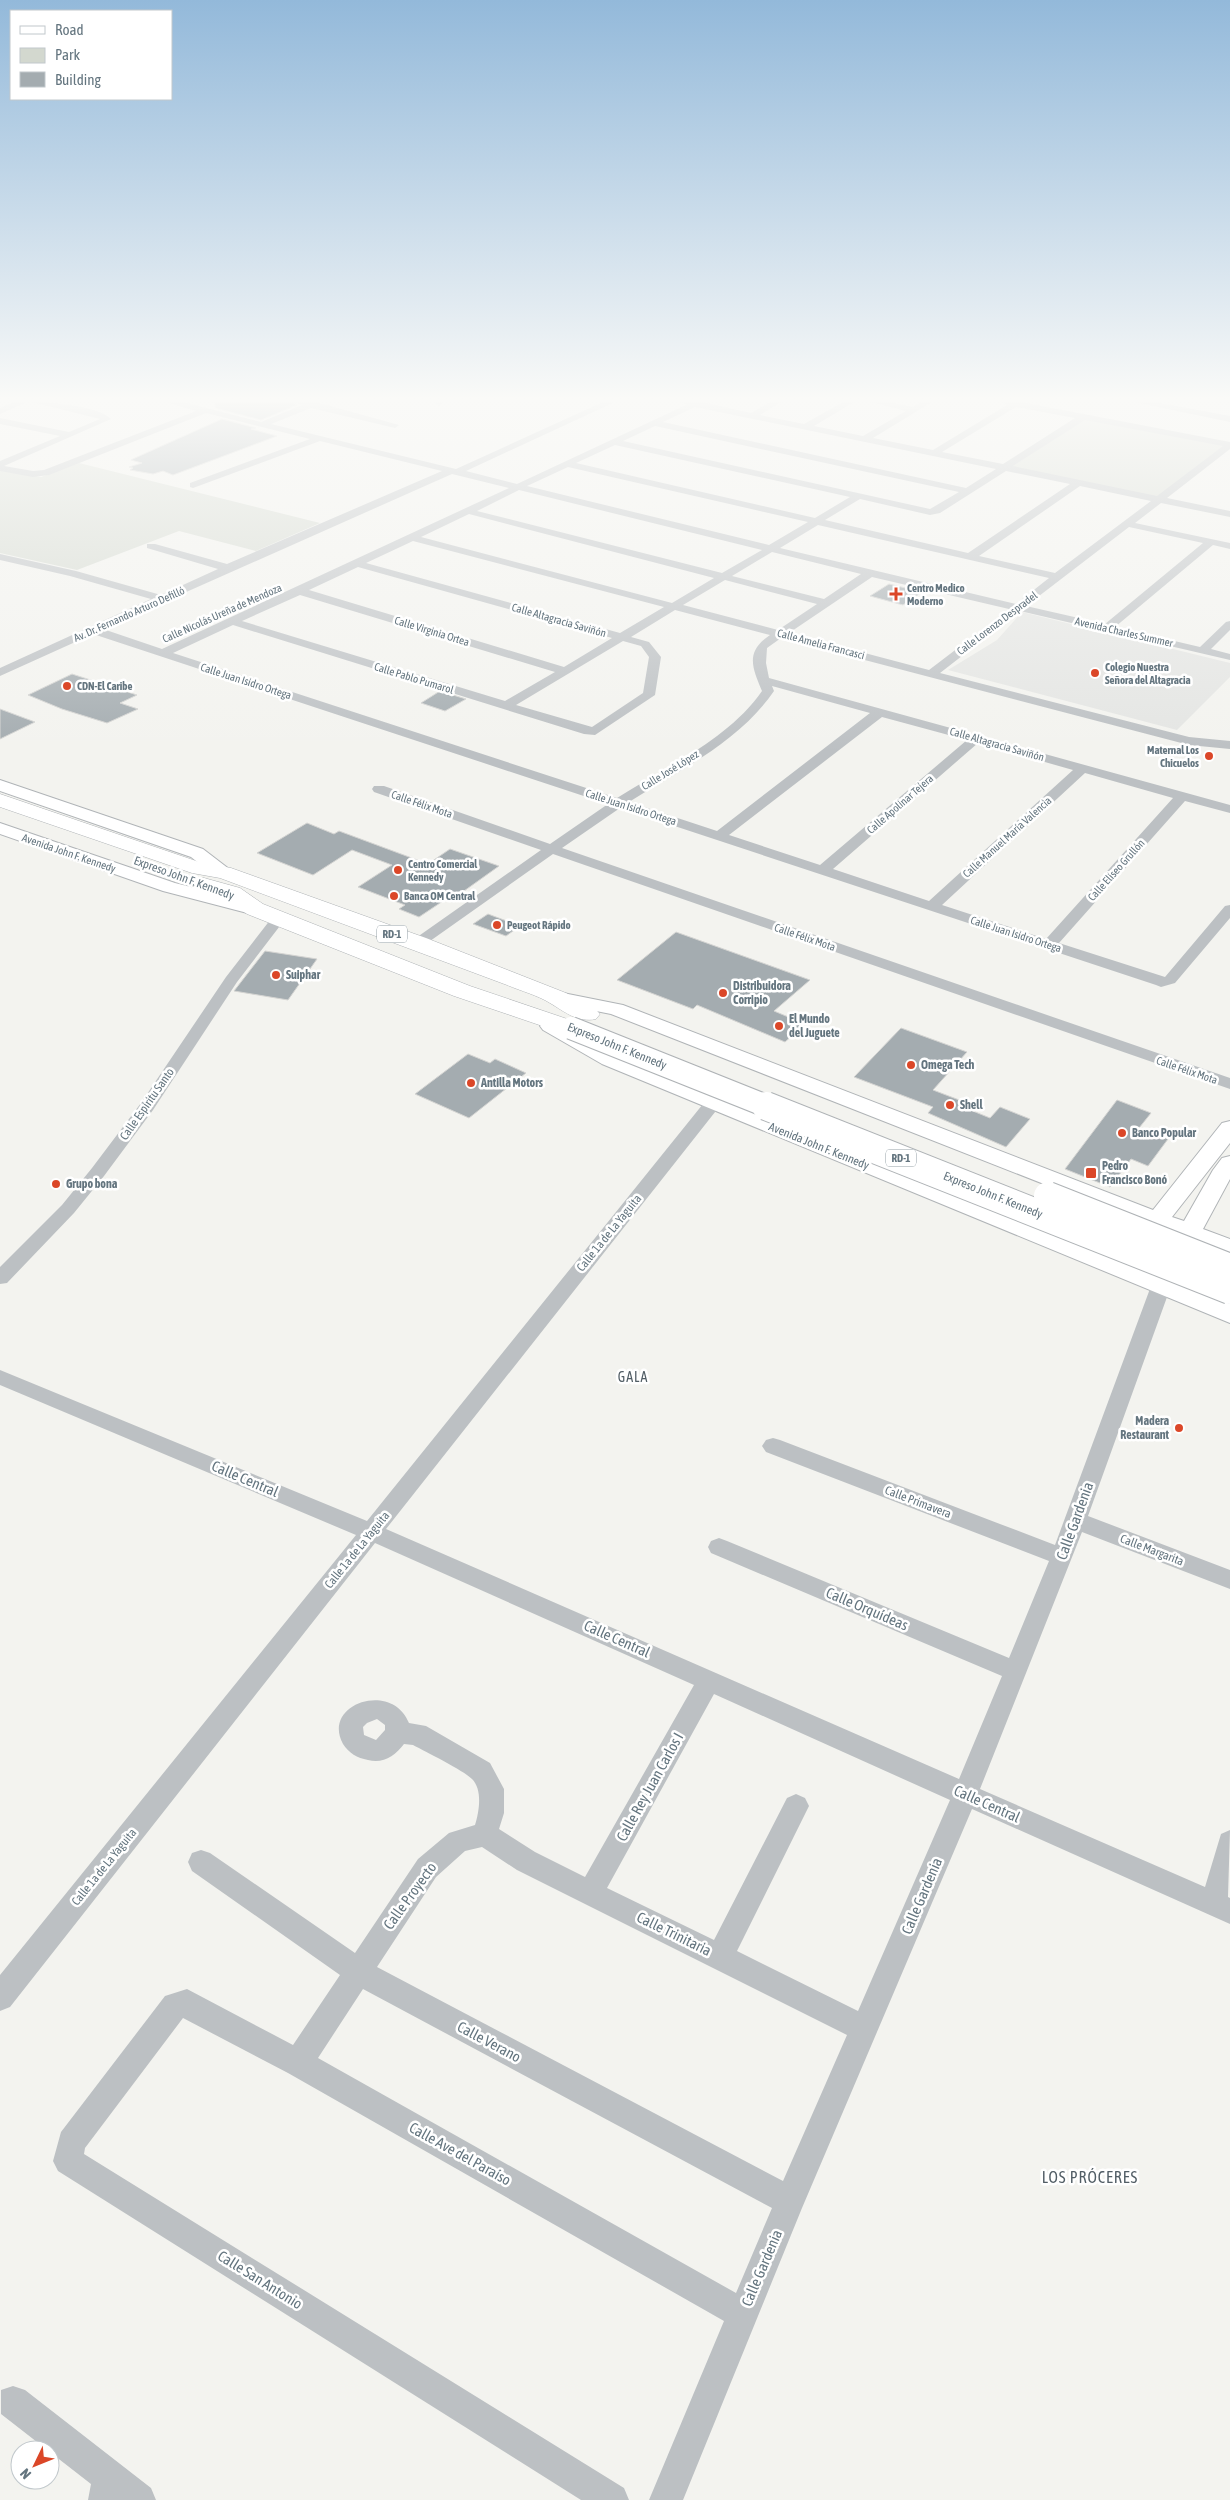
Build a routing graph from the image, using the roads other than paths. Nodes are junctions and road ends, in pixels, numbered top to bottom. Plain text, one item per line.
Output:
1 (344, 519) edge
2 (453, 519) edge
3 (493, 519) edge
4 (649, 519) edge
5 (806, 519) edge
6 (820, 519) edge
7 (1026, 519) edge
8 (1134, 519) edge
9 (816, 521) junction
10 (1127, 524) junction
11 (414, 538) junction
12 (1211, 542) junction
13 (151, 546) dead end
14 (1230, 546) edge
15 (770, 548) junction
16 (0, 557) edge
17 (970, 557) junction
18 (358, 564) junction
19 (228, 568) junction
20 (870, 573) junction
21 (722, 577) junction
22 (1057, 577) junction
23 (299, 592) junction
24 (164, 598) junction
25 (825, 603) junction
26 (675, 605) junction
27 (1018, 607) junction
28 (234, 622) junction
29 (1230, 624) edge
30 (1107, 628) junction
31 (92, 630) junction
32 (780, 633) junction
33 (621, 637) junction
34 (1202, 650) junction
35 (163, 654) junction
36 (1230, 657) edge
37 (565, 671) junction
38 (0, 672) edge
39 (932, 673) junction
40 (763, 680) junction
41 (506, 706) junction
42 (881, 711) junction
43 (595, 731) joint
44 (977, 738) junction
45 (1230, 744) edge
46 (1083, 768) junction
47 (0, 785) edge
48 (379, 789) dead end
49 (1183, 795) junction
50 (0, 800) edge
51 (618, 803) junction
52 (1230, 809) edge
53 (0, 815) edge
54 (0, 828) edge
55 (719, 836) junction
56 (553, 849) junction
57 (148, 858) junction
58 (823, 870) junction
59 (224, 872) junction
60 (932, 906) junction
61 (254, 909) junction
62 (1230, 909) edge
63 (279, 918) junction
64 (418, 943) junction
65 (1049, 945) junction
66 (558, 998) junction
67 (526, 1011) junction
68 (580, 1021) junction
69 (1230, 1084) edge
70 (713, 1103) junction
71 (1230, 1128) edge
72 (1230, 1163) edge
73 (1080, 1190) junction
74 (1156, 1220) junction
75 (1189, 1232) junction
76 (1050, 1240) junction
77 (1230, 1248) edge
78 (1230, 1257) edge
79 (1230, 1268) edge
80 (0, 1278) edge
81 (1161, 1286) junction
82 (1230, 1290) edge
83 (1230, 1312) edge
84 (0, 1377) edge
85 (774, 1446) dead end
86 (1075, 1520) junction
87 (372, 1532) junction
88 (719, 1547) dead end
89 (1062, 1557) junction
90 (1228, 1575) edge
91 (1016, 1670) junction
92 (710, 1680) junction
93 (398, 1733) dead end
94 (965, 1795) junction
95 (796, 1806) dead end
96 (485, 1834) junction
97 (1230, 1842) edge
98 (201, 1862) dead end
99 (590, 1894) junction
100 (1221, 1907) edge
101 (720, 1956) junction
102 (358, 1972) junction
103 (0, 1998) edge
104 (175, 2006) joint
105 (865, 2029) junction
106 (298, 2063) junction
107 (790, 2201) junction
108 (743, 2314) junction
109 (13, 2402) dead end
110 (107, 2490) edge
111 (139, 2500) edge
112 (612, 2500) edge
113 (666, 2500) edge

1 - 19 street, Av. Dr. Fernando Arturo Defilló
2 - 11 street, Calle Nicolás Ureña de Mendoza
3 - 21 street
4 - 15 street, Avenida Charles Summer
5 - 9 street
6 - 9 street
7 - 17 street
8 - 10 street, Calle Lorenzo Despradel
9 - 15 street
9 - 17 street
10 - 12 street
10 - 22 street, Calle Lorenzo Despradel
11 - 18 street, Calle Nicolás Ureña de Mendoza
11 - 26 street, Calle Amelia Francasci
12 - 14 street
12 - 30 street
13 - 19 street
15 - 20 street, Avenida Charles Summer
15 - 21 street
16 - 24 street
17 - 22 street
18 - 23 street, Calle Nicolás Ureña de Mendoza
18 - 33 street, Calle Altagracia Saviñón
19 - 24 street, Av. Dr. Fernando Arturo Defilló
20 - 25 street, Calle José López
20 - 27 street, Avenida Charles Summer
21 - 25 street
21 - 26 street
22 - 27 street, Calle Lorenzo Despradel
23 - 28 street, Calle Nicolás Ureña de Mendoza
23 - 37 street, Calle Virginia Ortea
24 - 31 street, Av. Dr. Fernando Arturo Defilló
25 - 32 street, Calle José López
26 - 32 street, Calle Amelia Francasci
26 - 33 street
27 - 30 street, Avenida Charles Summer
27 - 39 street, Calle Lorenzo Despradel
28 - 35 street, Calle Nicolás Ureña de Mendoza
28 - 41 street, Calle Pablo Pumarol
29 - 34 street
30 - 34 street, Avenida Charles Summer
31 - 35 street, Calle Juan Isidro Ortega
31 - 38 street, Av. Dr. Fernando Arturo Defilló
32 - 39 street, Calle Amelia Francasci
32 - 40 street, Calle José López
33 - 37 street
33 - 43 street, Calle Altagracia Saviñón
34 - 36 street, Avenida Charles Summer
35 - 51 street, Calle Juan Isidro Ortega
37 - 41 street
39 - 45 street, Calle Amelia Francasci
40 - 42 street, Calle Altagracia Saviñón
40 - 51 street, Calle José López
41 - 43 street, Calle Pablo Pumarol
42 - 44 street, Calle Altagracia Saviñón
42 - 55 street
44 - 46 street, Calle Altagracia Saviñón
44 - 58 street, Calle Apolinar Tejera
46 - 49 street, Calle Altagracia Saviñón
46 - 60 street, Calle Manuel María Valencia
47 - 59 main road, RD-1
48 - 56 street, Calle Félix Mota
49 - 52 street, Calle Altagracia Saviñón
49 - 65 street, Calle Eliseo Grullón
50 - 57 highway, Expreso John F. Kennedy / RD-1
51 - 55 street, Calle Juan Isidro Ortega
51 - 56 street, Calle José López
53 - 57 highway, Expreso John F. Kennedy / RD-1
54 - 61 main road, Avenida John F. Kennedy / RD-1
55 - 58 street, Calle Juan Isidro Ortega
56 - 64 street, Calle José López
56 - 69 street, Calle Félix Mota
57 - 59 highway, Expreso John F. Kennedy / RD-1
57 - 61 highway, Expreso John F. Kennedy / RD-1
58 - 60 street, Calle Juan Isidro Ortega
59 - 64 highway, Expreso John F. Kennedy / RD-1
60 - 65 street, Calle Juan Isidro Ortega
61 - 63 highway, Expreso John F. Kennedy / RD-1
62 - 65 street, Calle Juan Isidro Ortega
63 - 67 highway, Expreso John F. Kennedy / RD-1
63 - 80 street, Calle Espíritu Santo
64 - 66 highway, Expreso John F. Kennedy / RD-1
66 - 68 highway, Expreso John F. Kennedy / RD-1
66 - 73 main road, RD-1
67 - 68 highway, Expreso John F. Kennedy / RD-1
67 - 70 main road, Avenida John F. Kennedy
68 - 79 highway, Expreso John F. Kennedy / RD-1, bridge
68 - 82 highway, Expreso John F. Kennedy / RD-1, bridge
70 - 76 main road, Avenida John F. Kennedy
70 - 87 street, Calle 1a de La Yaguita
71 - 74 main road
72 - 75 main road
73 - 74 main road, RD-1
73 - 76 main road
74 - 75 main road, RD-1
74 - 81 main road
75 - 77 main road, RD-1
75 - 81 main road
76 - 81 main road, Avenida John F. Kennedy
78 - 83 main road
81 - 83 main road, Avenida John F. Kennedy
81 - 86 street, Calle Gardenia
84 - 87 street, Calle Central
85 - 89 street, Calle Primavera
86 - 89 street, Calle Gardenia
86 - 90 street, Calle Margarita
87 - 92 street, Calle Central
87 - 103 street, Calle 1a de La Yaguita
88 - 91 street, Calle Orquídeas
89 - 91 street, Calle Gardenia
91 - 94 street, Calle Gardenia
92 - 94 street, Calle Central
92 - 99 street, Calle Rey Juan Carlos I
93 - 96 street
94 - 100 street, Calle Central
94 - 105 street, Calle Gardenia
95 - 101 street
96 - 99 street, Calle Trinitaria
96 - 102 street, Calle Proyecto
97 - 100 street
98 - 102 street, Calle Verano
99 - 101 street, Calle Trinitaria
101 - 105 street, Calle Trinitaria
102 - 106 street, Calle Proyecto
102 - 107 street, Calle Verano
104 - 106 street, Calle Ave del Paraíso
104 - 112 street, Calle San Antonio
105 - 107 street, Calle Gardenia
106 - 108 street, Calle Ave del Paraíso
107 - 108 street, Calle Gardenia
108 - 113 street, Calle Gardenia
109 - 110 street
110 - 111 street

